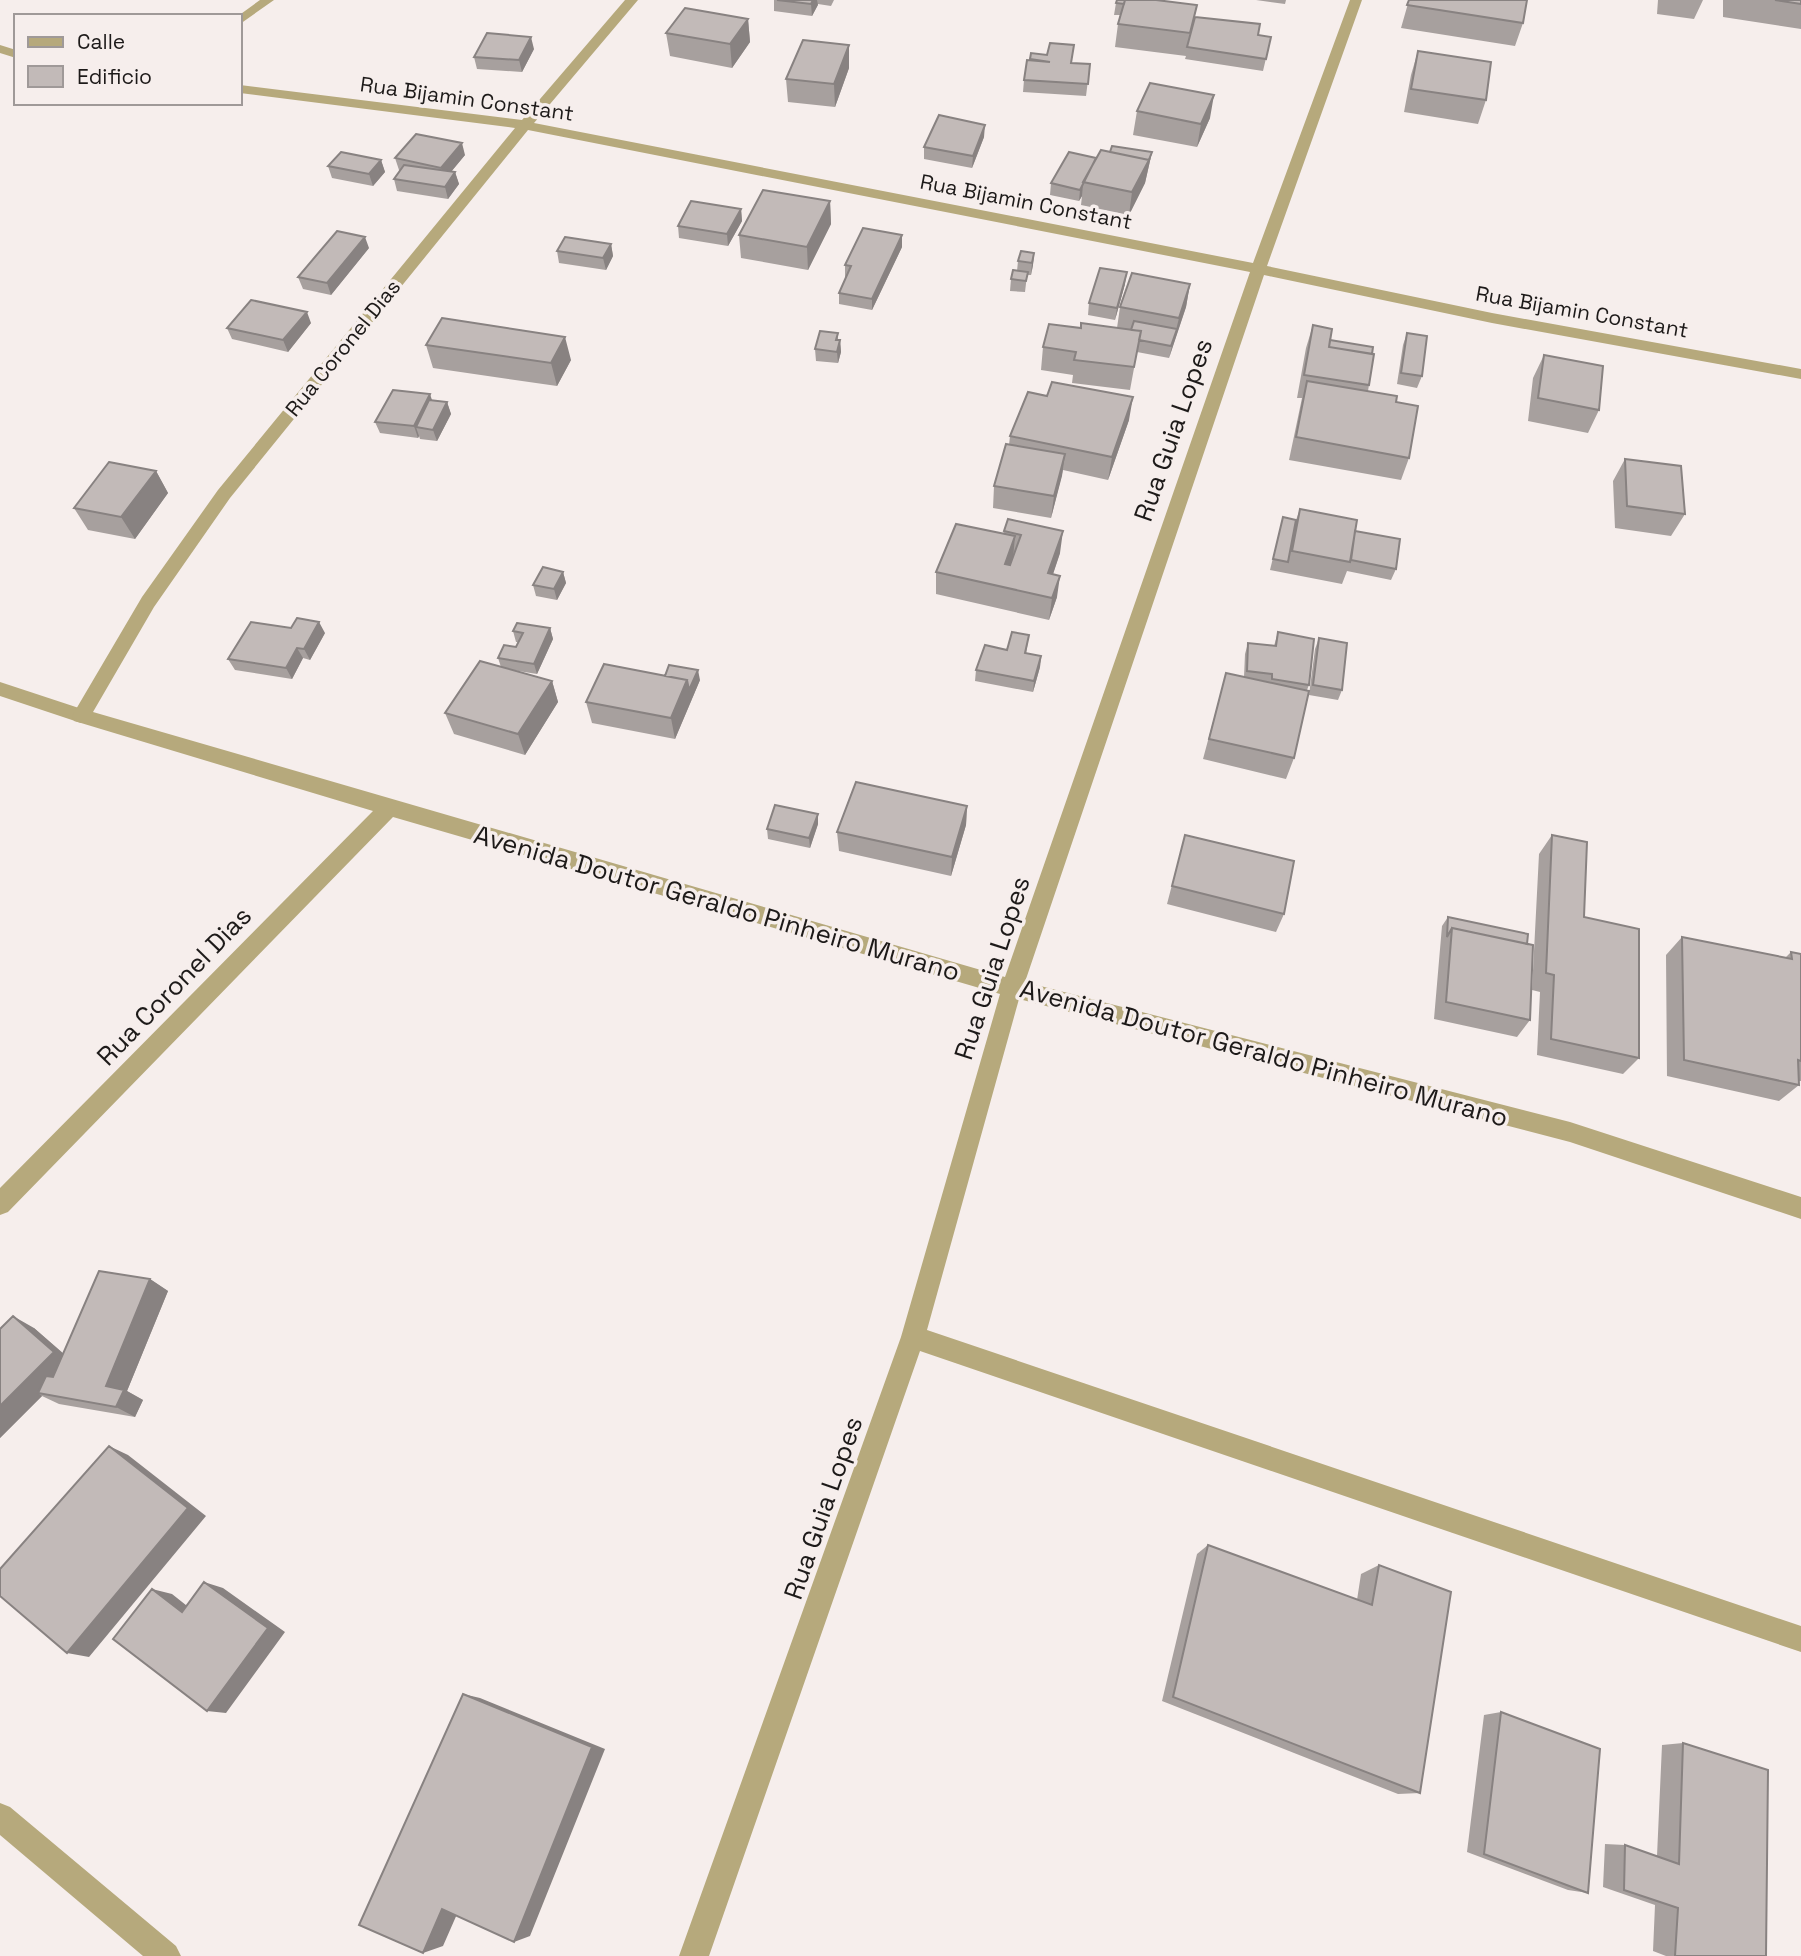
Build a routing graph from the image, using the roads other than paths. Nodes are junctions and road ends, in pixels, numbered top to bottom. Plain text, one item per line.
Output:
1 (268, 0) edge
2 (632, 0) edge
3 (1356, 0) edge
4 (242, 19) edge
5 (242, 89) edge
6 (525, 125) junction
7 (1258, 269) junction
8 (1801, 374) edge
9 (0, 689) edge
10 (81, 716) junction
11 (388, 808) junction
12 (1013, 988) junction
13 (0, 1204) edge
14 (1801, 1208) edge
15 (913, 1337) junction
16 (1801, 1639) edge
17 (0, 1817) edge
18 (166, 1956) edge
19 (694, 1956) edge

1 - 4 street
2 - 6 street, Rua Coronel Dias
3 - 7 street, Rua Guia Lopes
5 - 6 street, Rua Bijamin Constant
6 - 7 street, Rua Bijamin Constant
6 - 10 street, Rua Coronel Dias
7 - 8 street, Rua Bijamin Constant
7 - 12 street, Rua Guia Lopes
9 - 10 street, Avenida Doutor Geraldo Pinheiro Murano
10 - 11 street, Avenida Doutor Geraldo Pinheiro Murano
11 - 12 street, Avenida Doutor Geraldo Pinheiro Murano
11 - 13 street, Rua Coronel Dias
12 - 14 street, Avenida Doutor Geraldo Pinheiro Murano
12 - 15 street, Rua Guia Lopes
15 - 16 street
15 - 19 street, Rua Guia Lopes
17 - 18 street

